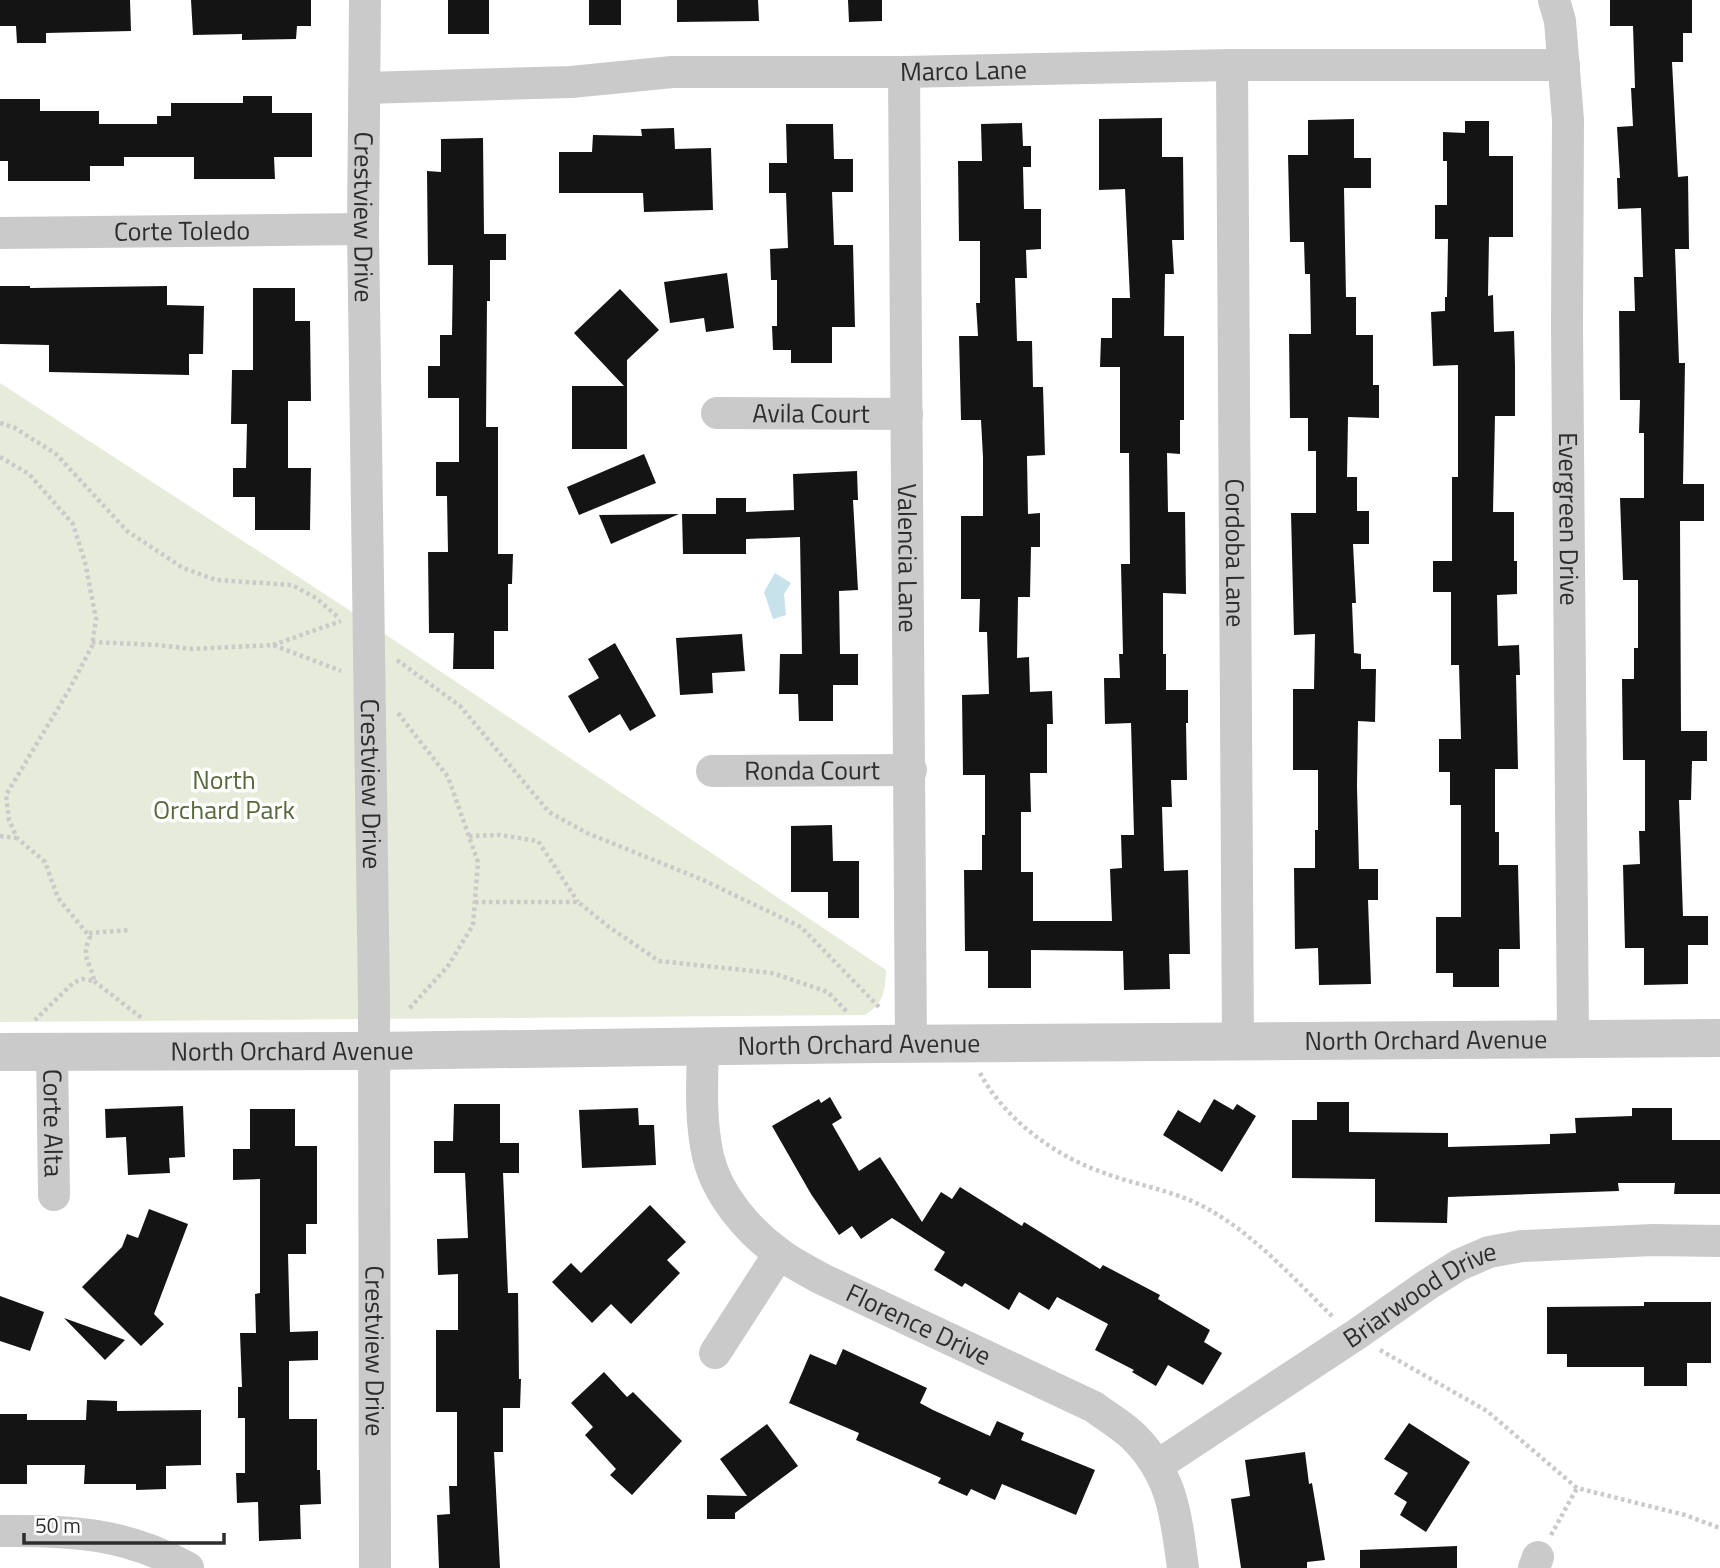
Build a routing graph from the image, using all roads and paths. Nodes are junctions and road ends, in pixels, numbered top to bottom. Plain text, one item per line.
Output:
1 (365, 0) edge
2 (1554, 0) edge
3 (1232, 65) junction
4 (1564, 65) junction
5 (904, 72) junction
6 (366, 88) junction
7 (363, 229) junction
8 (0, 233) edge
9 (717, 413) dead end
10 (907, 414) junction
11 (0, 423) edge
12 (0, 457) edge
13 (342, 621) junction
14 (368, 638) junction
15 (92, 642) junction
16 (273, 645) junction
17 (368, 682) junction
18 (911, 770) junction
19 (712, 771) dead end
20 (0, 836) edge
21 (469, 836) junction
22 (17, 838) junction
23 (475, 902) junction
24 (578, 902) junction
25 (131, 930) dead end
26 (89, 933) junction
27 (94, 981) junction
28 (408, 1010) dead end
29 (144, 1020) dead end
30 (890, 1032) junction
31 (42, 1037) junction
32 (1720, 1038) edge
33 (1573, 1039) junction
34 (1238, 1043) junction
35 (964, 1045) junction
36 (703, 1048) junction
37 (374, 1051) junction
38 (0, 1052) edge
39 (54, 1195) dead end
40 (1720, 1241) edge
41 (779, 1254) junction
42 (1357, 1334) junction
43 (715, 1353) dead end
44 (1158, 1465) junction
45 (1577, 1488) junction
46 (1720, 1528) edge
47 (0, 1531) edge
48 (1536, 1562) edge
49 (188, 1568) edge
50 (375, 1568) edge
51 (1183, 1568) edge

1 - 6 street, Crestview Drive
2 - 4 street, Evergreen Drive
3 - 4 street, Marco Lane
3 - 5 street, Marco Lane
3 - 34 street, Cordoba Lane
4 - 33 street, Evergreen Drive
5 - 6 street, Marco Lane
5 - 10 street, Valencia Lane
6 - 7 street, Crestview Drive
7 - 8 street, Corte Toledo
7 - 14 street, Crestview Drive
9 - 10 street, Avila Court
10 - 18 street, Valencia Lane
11 - 13 path
12 - 15 path
13 - 14 path
13 - 16 path
14 - 17 street, Crestview Drive
14 - 30 path
15 - 16 path
15 - 22 path
16 - 17 path
17 - 21 path
17 - 37 street, Crestview Drive
18 - 19 street, Ronda Court
18 - 30 street, Valencia Lane
20 - 22 path
21 - 23 path
21 - 24 path
22 - 26 path
23 - 24 path
23 - 28 path
24 - 30 path
25 - 26 path
26 - 27 path
27 - 29 path
27 - 31 path
30 - 35 street, North Orchard Avenue
30 - 36 street, North Orchard Avenue
31 - 37 street, North Orchard Avenue
31 - 38 street, North Orchard Avenue
31 - 39 street, Corte Alta
32 - 33 street, North Orchard Avenue
33 - 34 street, North Orchard Avenue
34 - 35 street, North Orchard Avenue
35 - 42 path
36 - 37 street, North Orchard Avenue
36 - 41 street, Florence Drive
37 - 50 street, Crestview Drive
40 - 42 street, Briarwood Drive
41 - 43 street
41 - 44 street, Florence Drive
42 - 44 street, Briarwood Drive
42 - 45 path
44 - 51 street, Florence Drive
45 - 46 path
45 - 48 path
47 - 49 street

